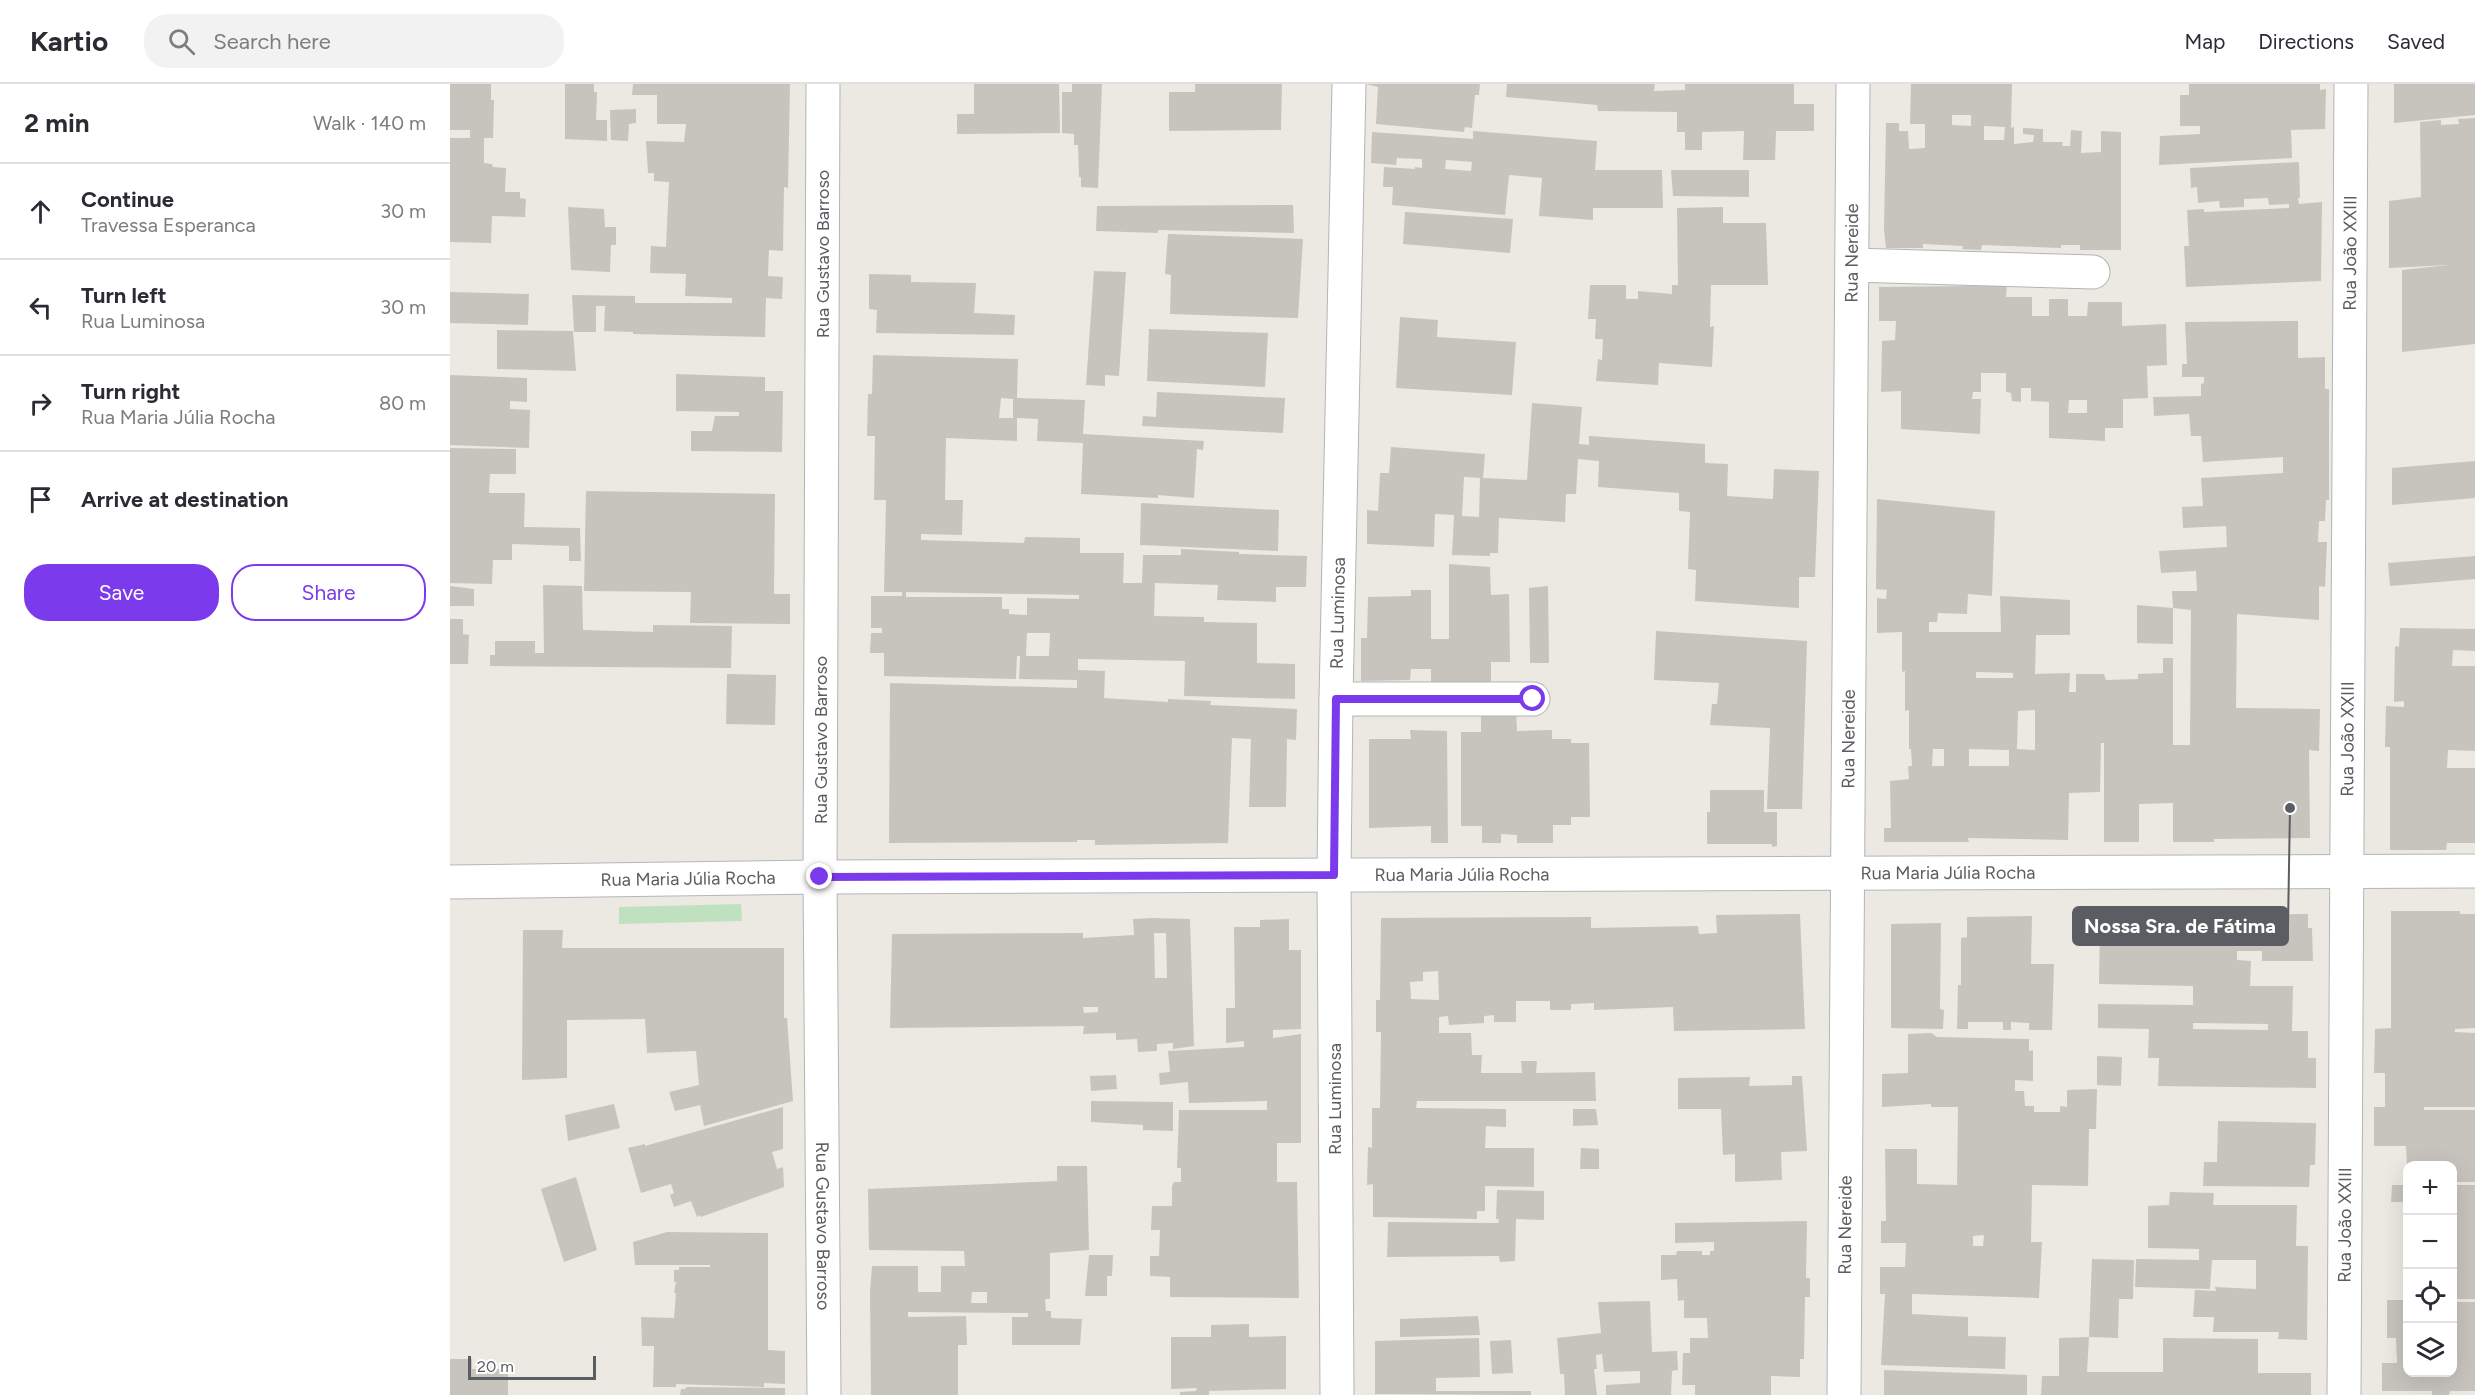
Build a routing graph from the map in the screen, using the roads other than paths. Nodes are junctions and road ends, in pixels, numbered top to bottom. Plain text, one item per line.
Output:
1 (824, 84) edge
2 (1349, 84) edge
3 (1853, 84) edge
4 (2351, 84) edge
5 (1852, 265) junction
6 (2093, 272) dead end
7 (1336, 699) junction
8 (1533, 699) dead end
9 (2475, 871) edge
10 (1848, 872) junction
11 (2348, 872) junction
12 (1334, 875) junction
13 (820, 877) junction
14 (450, 882) edge
15 (824, 1395) edge
16 (1336, 1395) edge
17 (1844, 1395) edge
18 (2344, 1395) edge

1 - 13 street, Rua Gustavo Barroso
2 - 7 street, Rua Luminosa
3 - 5 street, Rua Nereide
4 - 11 street, Rua João XXIII
5 - 6 street
5 - 10 street, Rua Nereide
7 - 8 street
7 - 12 street, Rua Luminosa
9 - 11 street, Rua Maria Júlia Rocha
10 - 11 street, Rua Maria Júlia Rocha
10 - 12 street, Rua Maria Júlia Rocha
10 - 17 street, Rua Nereide
11 - 18 street, Rua João XXIII
12 - 13 street, Rua Maria Júlia Rocha
12 - 16 street, Rua Luminosa
13 - 14 street, Rua Maria Júlia Rocha
13 - 15 street, Rua Gustavo Barroso

